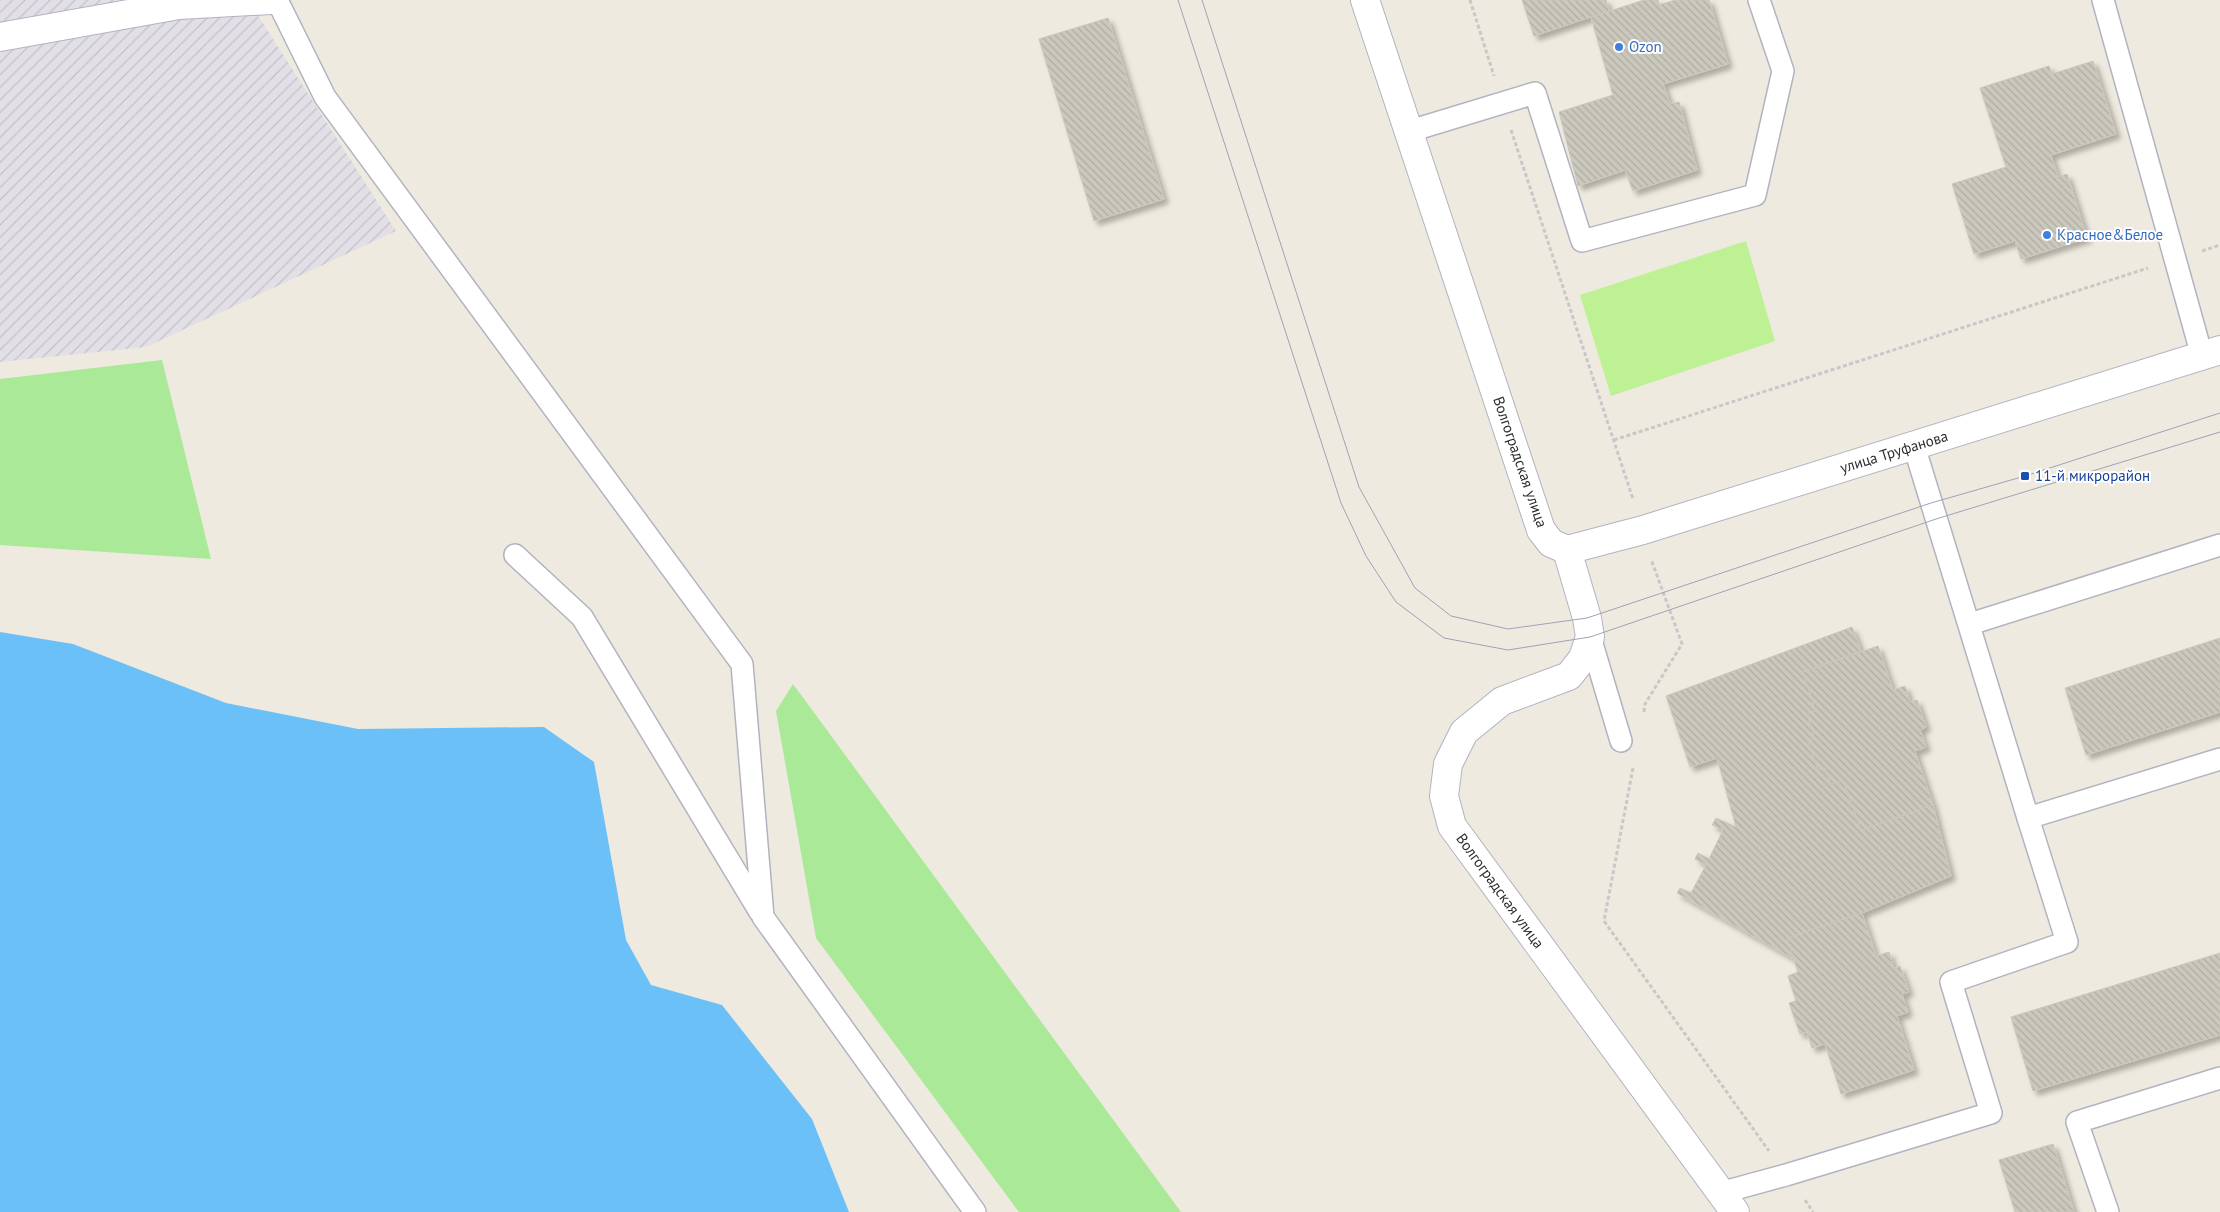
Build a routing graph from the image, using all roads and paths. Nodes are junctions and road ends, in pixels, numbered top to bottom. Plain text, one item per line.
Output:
1 (271, 0) edge
2 (277, 0) edge
3 (1366, 0) edge
4 (1470, 0) edge
5 (1759, 0) edge
6 (2103, 0) edge
7 (0, 37) edge
8 (1502, 102) junction
9 (1410, 131) junction
10 (2220, 245) edge
11 (2175, 259) junction
12 (2211, 353) edge
13 (1614, 440) junction
14 (1914, 446) junction
15 (1635, 504) dead end
16 (2220, 545) edge
17 (1567, 550) junction
18 (515, 555) dead end
19 (1650, 556) dead end
20 (1970, 624) junction
21 (1590, 637) junction
22 (1643, 714) dead end
23 (1621, 740) dead end
24 (2220, 760) edge
25 (1634, 761) dead end
26 (2028, 818) junction
27 (763, 917) junction
28 (2220, 1078) edge
29 (1786, 1175) junction
30 (1728, 1202) edge
31 (975, 1212) edge
32 (1813, 1212) edge
33 (2108, 1212) edge

1 - 7 street
2 - 27 lane
3 - 9 street, Волгоградская улица
4 - 8 path
5 - 8 lane
6 - 11 lane
8 - 9 lane
8 - 13 path
9 - 17 street, Волгоградская улица
10 - 11 path
11 - 12 lane
11 - 13 path
12 - 14 street, улица Труфанова
13 - 15 path
14 - 17 street, улица Труфанова
14 - 20 lane
16 - 20 lane
17 - 21 street
18 - 27 lane
19 - 22 path
20 - 26 lane
21 - 23 lane
21 - 30 street, Волгоградская улица
24 - 26 lane
25 - 29 path
26 - 29 lane
27 - 31 lane
28 - 33 lane
29 - 30 lane
29 - 32 path

